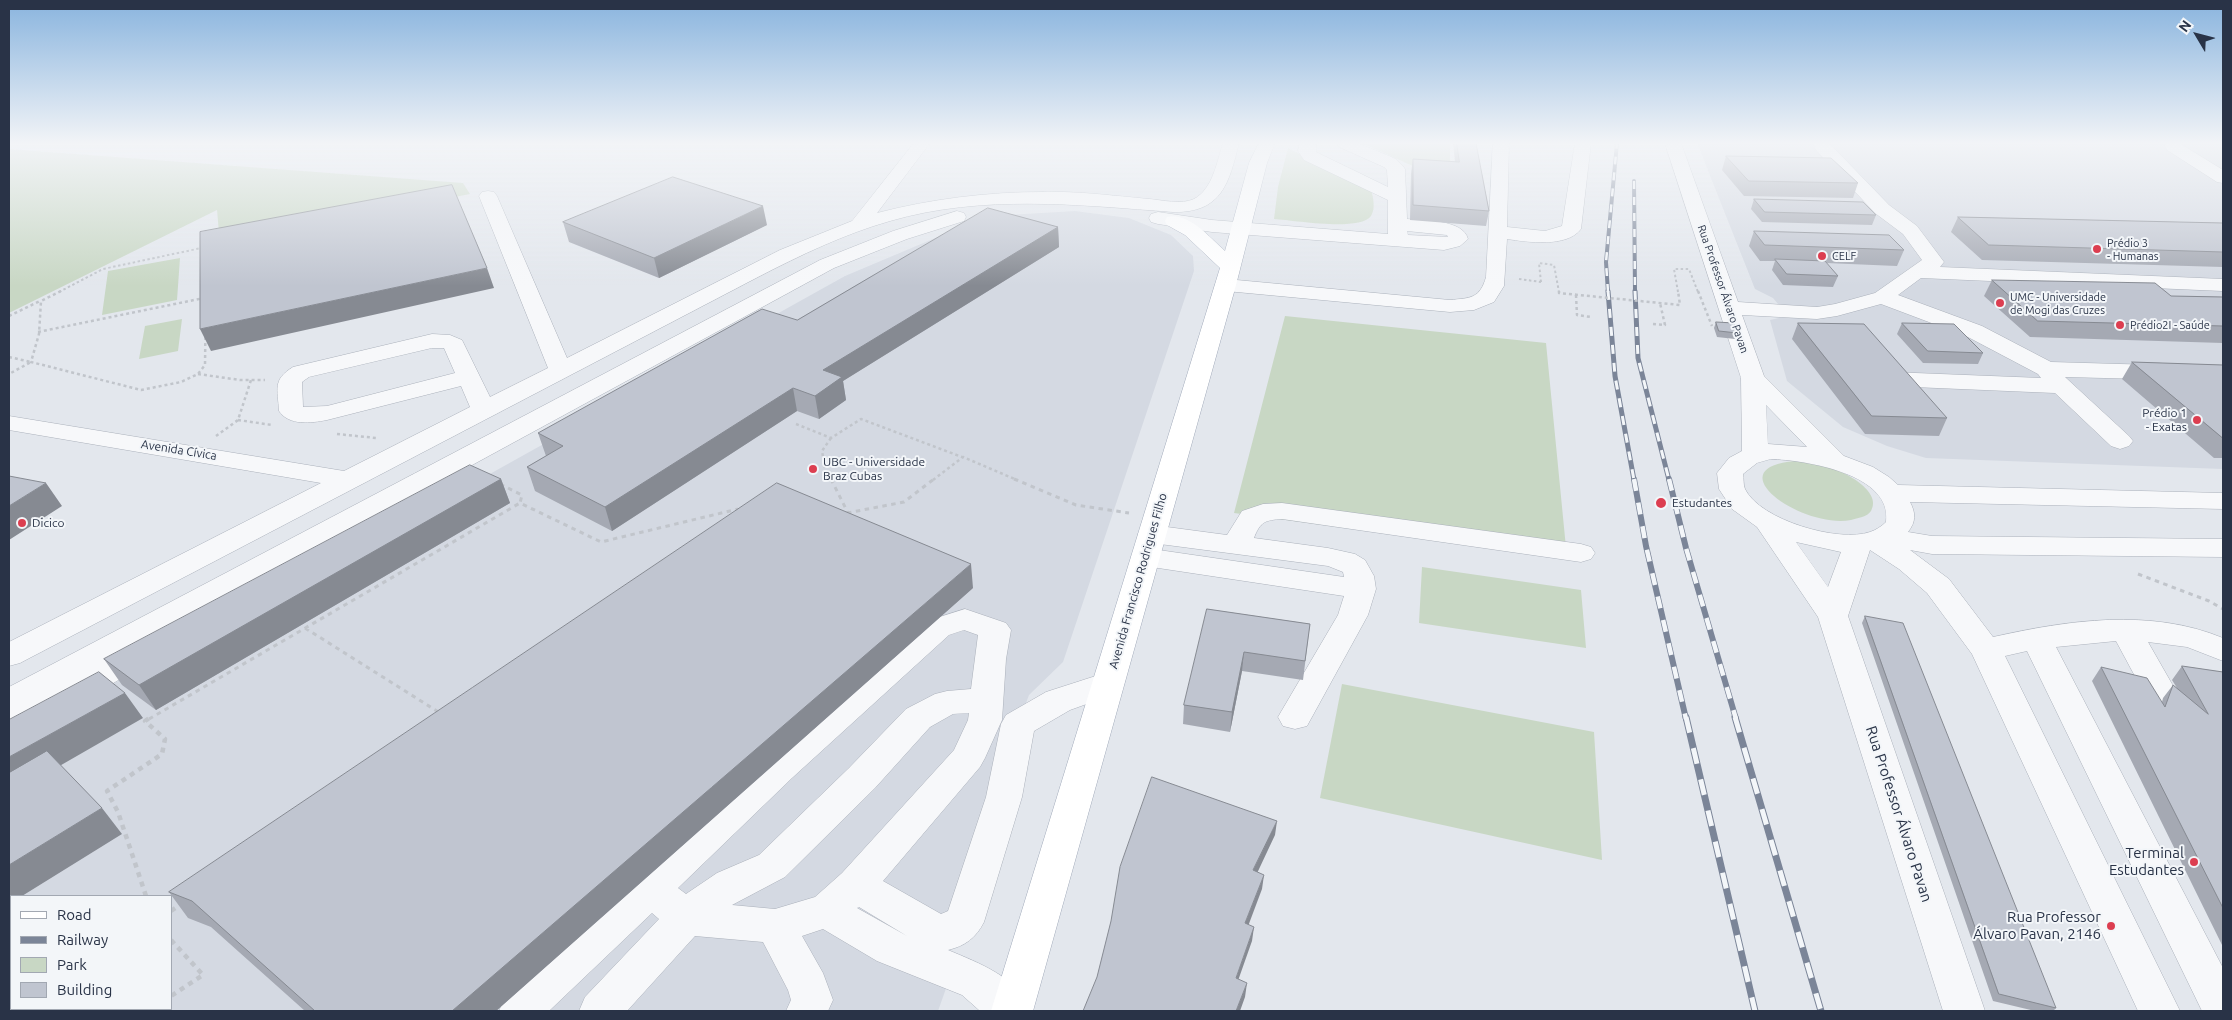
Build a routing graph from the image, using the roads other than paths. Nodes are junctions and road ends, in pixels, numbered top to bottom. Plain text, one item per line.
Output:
1 (885, 191) edge
2 (1213, 191) edge
3 (1243, 191) edge
4 (1396, 191) edge
5 (1499, 191) edge
6 (1576, 191) edge
7 (1689, 191) edge
8 (1863, 191) edge
9 (488, 196) dead end
10 (1195, 204) junction
11 (1174, 221) junction
12 (858, 225) junction
13 (1227, 228) junction
14 (1497, 232) junction
15 (799, 249) junction
16 (841, 265) junction
17 (1916, 272) junction
18 (1228, 276) junction
19 (2223, 285) edge
20 (1882, 297) junction
21 (1730, 308) junction
22 (561, 371) junction
23 (2223, 374) edge
24 (469, 377) junction
25 (2053, 377) junction
26 (1753, 378) junction
27 (1890, 379) edge
28 (484, 411) junction
29 (9, 423) edge
30 (2120, 441) dead end
31 (1754, 454) junction
32 (1833, 459) junction
33 (349, 480) junction
34 (1891, 493) junction
35 (2223, 501) edge
36 (1766, 520) junction
37 (1152, 536) junction
38 (1874, 540) junction
39 (1238, 545) junction
40 (2223, 548) edge
41 (1581, 553) dead end
42 (1361, 589) junction
43 (1833, 616) junction
44 (2126, 629) junction
45 (57, 630) junction
46 (2036, 638) junction
47 (1986, 650) junction
48 (2223, 650) edge
49 (9, 655) edge
50 (82, 674) junction
51 (1108, 684) junction
52 (2163, 698) dead end
53 (987, 700) junction
54 (14, 707) edge
55 (1295, 717) dead end
56 (856, 885) junction
57 (651, 890) junction
58 (827, 911) junction
59 (686, 918) junction
60 (775, 926) junction
61 (2223, 1010) edge
62 (520, 1011) edge
63 (600, 1011) edge
64 (807, 1011) edge
65 (1012, 1011) edge
66 (1964, 1011) edge
67 (2159, 1011) edge

1 - 12 street
2 - 10 street
3 - 13 main road, Avenida Francisco Rodrigues Filho
4 - 13 street
5 - 14 street
6 - 14 street
7 - 21 street, Rua Professor Álvaro Pavan
8 - 17 street
9 - 22 street
10 - 12 street
10 - 13 street
11 - 13 street
11 - 16 street
11 - 18 main road
12 - 15 street
13 - 18 main road, Avenida Francisco Rodrigues Filho
14 - 18 street
15 - 16 street
15 - 22 street
16 - 50 street
16 - 50 street
17 - 19 street
17 - 20 street
18 - 37 main road, Avenida Francisco Rodrigues Filho
20 - 21 street
20 - 25 street
21 - 26 street, Rua Professor Álvaro Pavan
22 - 28 street
23 - 25 street
24 - 24 street
24 - 28 street
25 - 27 street
25 - 30 street
26 - 31 street, Rua Professor Álvaro Pavan
26 - 32 street, Rua Professor Álvaro Pavan
28 - 33 street
29 - 33 street, Avenida Cívica
31 - 32 street
31 - 36 street
32 - 34 street
33 - 45 street
34 - 35 street
34 - 38 street
36 - 38 street
36 - 43 street, Rua Professor Álvaro Pavan
37 - 39 street
37 - 42 street
37 - 51 main road, Avenida Francisco Rodrigues Filho
38 - 40 street
38 - 43 street
38 - 47 street
39 - 41 street
39 - 42 street
42 - 55 street
43 - 66 street, Rua Professor Álvaro Pavan
44 - 46 street
44 - 48 street
44 - 52 street
45 - 49 street
45 - 50 street
46 - 47 street
46 - 61 street
47 - 67 street
50 - 54 street
51 - 56 street
51 - 65 main road, Avenida Francisco Rodrigues Filho
53 - 56 street
53 - 57 street
53 - 59 street
56 - 58 street
57 - 59 street
57 - 62 street
58 - 60 street
58 - 65 street
59 - 60 street
59 - 63 street
60 - 64 street

